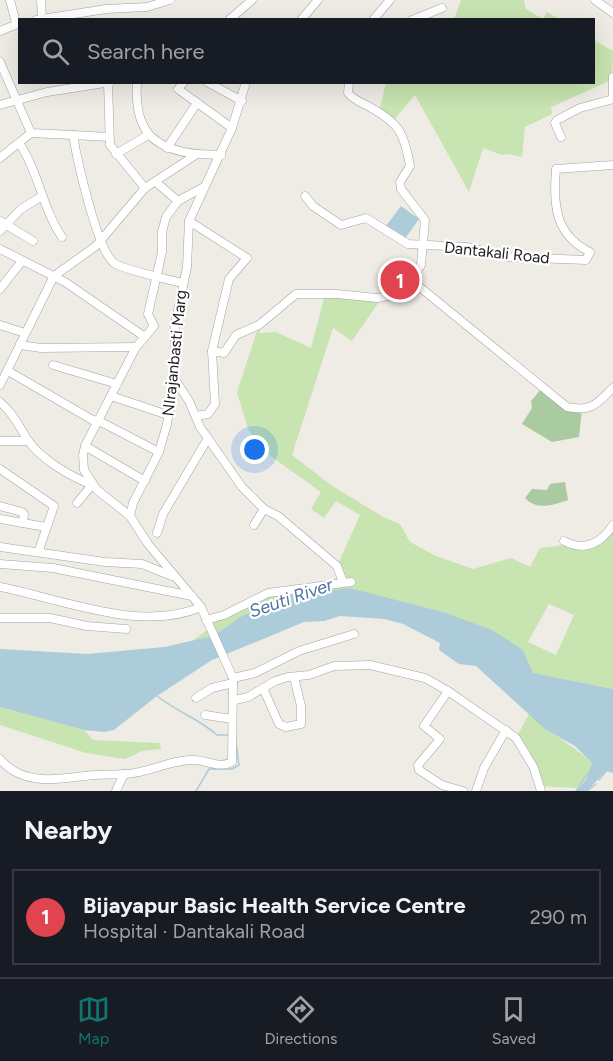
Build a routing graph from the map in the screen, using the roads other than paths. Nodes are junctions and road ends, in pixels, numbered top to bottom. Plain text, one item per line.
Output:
1 (10, 0) edge
2 (41, 0) edge
3 (104, 0) edge
4 (170, 0) edge
5 (252, 0) edge
6 (318, 0) edge
7 (390, 0) edge
8 (596, 0) edge
9 (125, 4) edge
10 (442, 8) dead end
11 (106, 9) junction
12 (613, 13) edge
13 (68, 17) edge
14 (39, 18) edge
15 (231, 18) edge
16 (304, 18) edge
17 (375, 18) edge
18 (417, 18) edge
19 (18, 23) edge
20 (0, 31) edge
21 (0, 62) edge
22 (613, 77) edge
23 (94, 84) edge
24 (110, 84) edge
25 (137, 84) edge
26 (182, 84) edge
27 (210, 84) edge
28 (246, 84) edge
29 (349, 84) edge
30 (77, 85) edge
31 (18, 99) junction
32 (613, 99) edge
33 (242, 102) junction
34 (197, 103) junction
35 (0, 105) edge
36 (232, 128) junction
37 (31, 133) junction
38 (73, 135) junction
39 (148, 135) junction
40 (109, 136) junction
41 (561, 137) dead end
42 (19, 143) junction
43 (167, 148) junction
44 (116, 154) junction
45 (197, 154) junction
46 (221, 155) junction
47 (0, 158) edge
48 (613, 165) edge
49 (157, 183) junction
50 (145, 188) junction
51 (202, 188) junction
52 (42, 196) junction
53 (305, 196) dead end
54 (178, 201) junction
55 (189, 221) junction
56 (1, 226) edge
57 (62, 237) dead end
58 (101, 240) junction
59 (33, 241) dead end
60 (423, 246) junction
61 (0, 249) edge
62 (22, 261) junction
63 (156, 275) junction
64 (54, 276) junction
65 (411, 280) junction
66 (182, 283) junction
67 (0, 290) edge
68 (0, 325) edge
69 (26, 333) junction
70 (145, 337) junction
71 (20, 345) junction
72 (136, 347) junction
73 (212, 351) junction
74 (53, 364) dead end
75 (8, 371) junction
76 (174, 378) junction
77 (117, 384) junction
78 (0, 385) edge
79 (613, 388) edge
80 (111, 396) junction
81 (0, 402) edge
82 (168, 415) junction
83 (196, 416) junction
84 (97, 421) junction
85 (208, 438) junction
86 (0, 441) edge
87 (28, 441) junction
88 (86, 446) junction
89 (159, 452) junction
90 (0, 469) edge
91 (146, 481) junction
92 (92, 485) junction
93 (78, 503) dead end
94 (0, 506) edge
95 (264, 509) junction
96 (130, 516) junction
97 (0, 519) edge
98 (23, 523) junction
99 (254, 525) dead end
100 (613, 525) edge
101 (46, 527) junction
102 (157, 533) dead end
103 (564, 541) dead end
104 (0, 547) edge
105 (39, 550) junction
106 (0, 564) edge
107 (176, 578) junction
108 (0, 587) edge
109 (194, 596) junction
110 (201, 607) junction
111 (0, 618) edge
112 (206, 620) junction
113 (126, 629) dead end
114 (354, 634) dead end
115 (232, 677) junction
116 (294, 677) junction
117 (263, 688) junction
118 (448, 691) junction
119 (196, 698) dead end
120 (235, 700) junction
121 (205, 715) dead end
122 (232, 719) junction
123 (506, 730) junction
124 (0, 759) edge
125 (124, 774) junction
126 (116, 791) edge
127 (463, 791) edge
128 (476, 791) edge
129 (540, 791) edge

1 - 19 street
2 - 14 street
3 - 11 street
4 - 9 street
5 - 15 street
6 - 16 street
7 - 17 street
8 - 12 street
9 - 11 street
10 - 18 street
11 - 13 street
19 - 20 street
21 - 31 street
22 - 32 street
23 - 30 street
24 - 40 street
25 - 39 street
26 - 34 street
27 - 33 street
28 - 33 street, NIrajanbasti Marg
29 - 60 street
30 - 31 street
31 - 35 street
31 - 37 street
32 - 41 street
33 - 36 street, NIrajanbasti Marg
34 - 36 street
34 - 43 street
36 - 46 street, NIrajanbasti Marg
37 - 38 street
37 - 42 street
38 - 40 street
38 - 58 street
39 - 43 street
39 - 44 street
40 - 44 street
42 - 47 street
42 - 52 street
43 - 45 street
44 - 50 street
45 - 46 street
45 - 49 street
46 - 51 street, NIrajanbasti Marg
48 - 60 street, Dantakali Road
49 - 50 street
49 - 54 street
50 - 58 street
51 - 54 street
51 - 55 street, NIrajanbasti Marg
52 - 56 street
52 - 57 street
53 - 60 street
54 - 63 street
55 - 66 street, NIrajanbasti Marg
55 - 73 street
56 - 59 street
58 - 63 street
58 - 64 street
60 - 65 street
61 - 62 street
62 - 64 street
62 - 67 street
63 - 66 street
63 - 70 street
64 - 69 street
64 - 70 street
65 - 73 street
65 - 79 street
66 - 76 street, NIrajanbasti Marg
68 - 69 street
69 - 71 street
70 - 72 street
71 - 72 street
71 - 75 street
72 - 77 street
73 - 83 street
74 - 77 street
75 - 78 street
75 - 84 street
76 - 82 street, NIrajanbasti Marg
76 - 83 street
77 - 80 street
80 - 82 street
80 - 84 street
81 - 87 street
82 - 89 street, NIrajanbasti Marg
83 - 85 street
84 - 88 street
84 - 89 street
85 - 95 street
85 - 102 street
86 - 87 street
87 - 92 street
88 - 91 street
88 - 92 street
89 - 91 street, NIrajanbasti Marg
90 - 101 street
91 - 96 street, NIrajanbasti Marg
92 - 93 street
92 - 96 street
94 - 98 street
95 - 99 street
95 - 112 street
96 - 107 street
97 - 98 street
98 - 101 street
100 - 103 street
101 - 105 street
104 - 105 street
105 - 107 street
106 - 109 street
107 - 109 street
108 - 110 street
109 - 110 street
110 - 112 street
111 - 113 street
112 - 115 street
114 - 115 street
115 - 119 street
115 - 120 street
116 - 117 street
116 - 117 street
116 - 118 street
117 - 120 street
118 - 123 street
118 - 127 street
120 - 122 street
121 - 122 street
122 - 125 street
123 - 128 street
123 - 129 street
124 - 125 street
125 - 126 street

